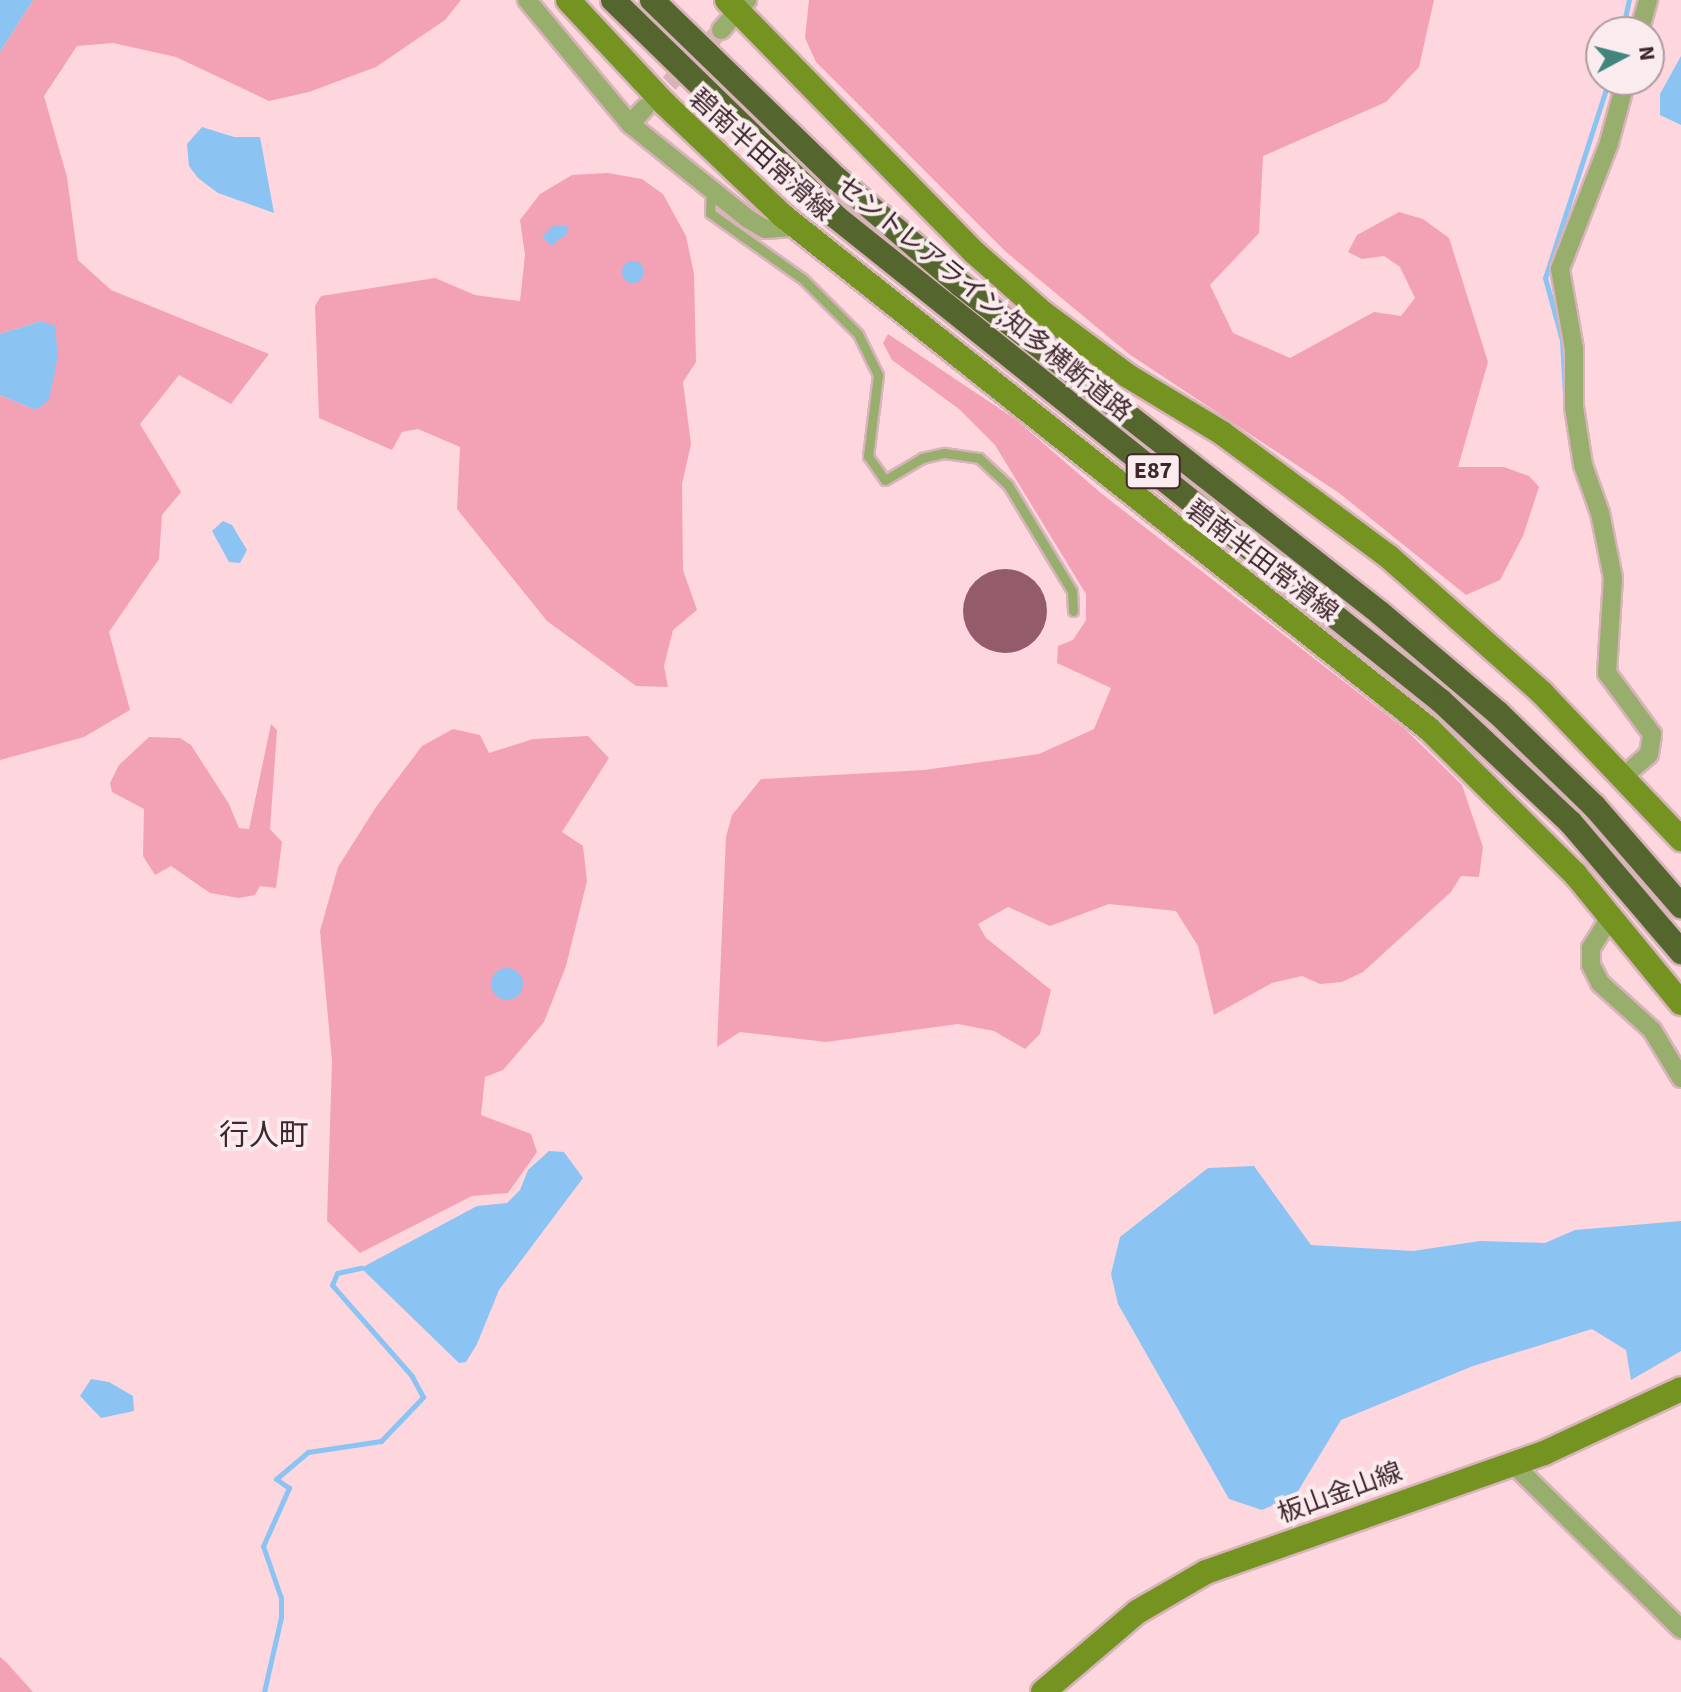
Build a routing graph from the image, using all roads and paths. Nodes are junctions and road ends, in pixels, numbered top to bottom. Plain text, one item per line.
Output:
1 (527, 0) edge
2 (568, 0) edge
3 (613, 0) edge
4 (652, 0) edge
5 (737, 4) edge
6 (721, 30) tunnel mouth
7 (1622, 96) edge
8 (645, 108) tunnel mouth
9 (630, 124) junction
10 (711, 189) junction
11 (796, 227) junction
12 (1073, 611) dead end
13 (1624, 776) junction
14 (1681, 839) edge
15 (1681, 906) edge
16 (1611, 916) junction
17 (1681, 952) edge
18 (1681, 1003) edge
19 (1681, 1078) edge
20 (1681, 1389) edge
21 (1512, 1463) junction
22 (1681, 1629) edge
23 (1043, 1692) edge

1 - 9 street
2 - 11 main road, 碧南半田常滑線
3 - 17 highway, セントレアライン;知多横断道路 / E87
4 - 15 highway, セントレアライン;知多横断道路 / E87
5 - 6 street
5 - 13 main road
7 - 13 street
8 - 9 street
9 - 10 street
10 - 11 street
10 - 12 lane
11 - 16 main road, 碧南半田常滑線
13 - 14 main road
16 - 18 main road, 碧南半田常滑線
16 - 19 street
20 - 21 main road, 板山金山線
21 - 22 street
21 - 23 main road, 板山金山線

